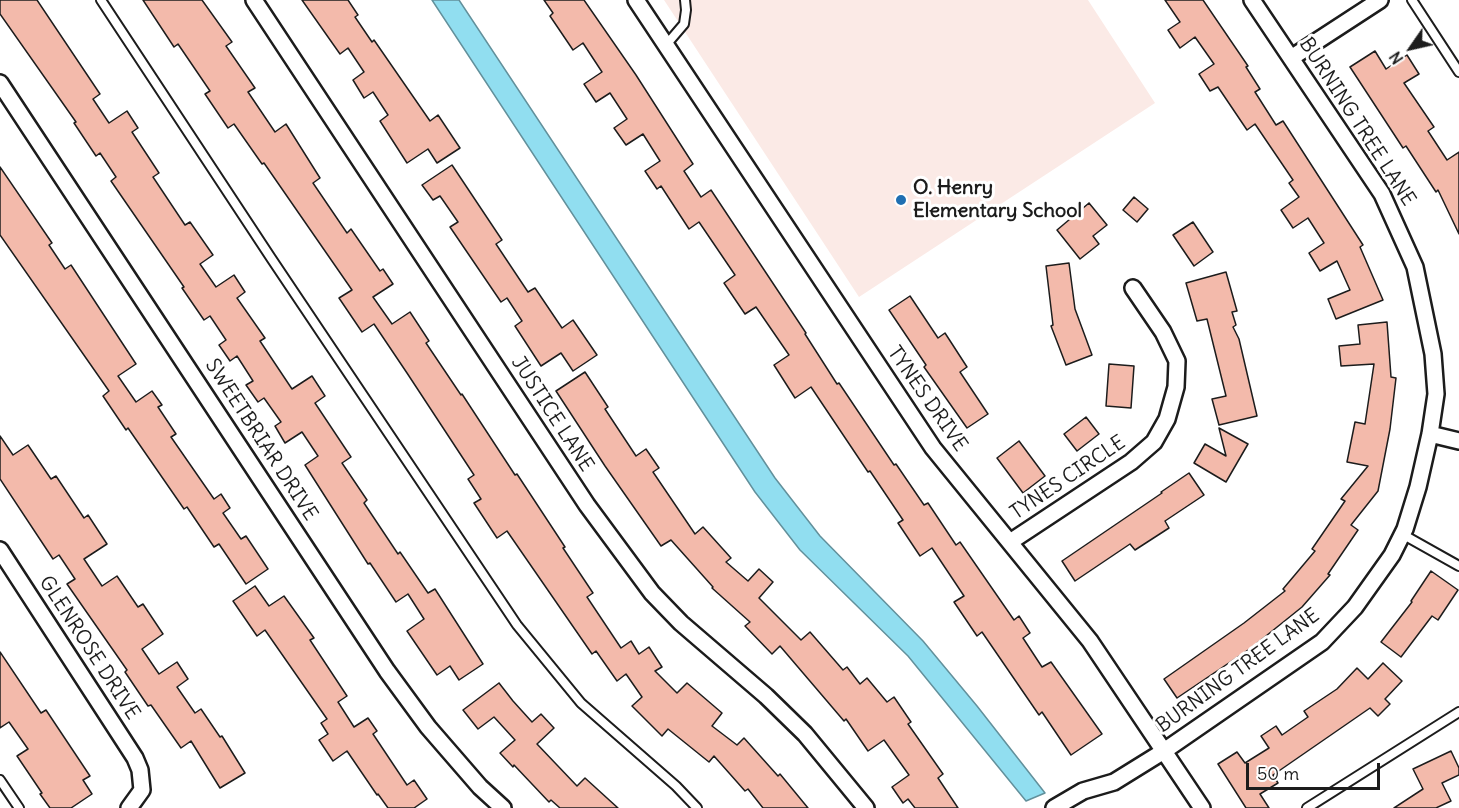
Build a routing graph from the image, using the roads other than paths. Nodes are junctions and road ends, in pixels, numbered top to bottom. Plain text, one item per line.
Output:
1 (101, 0) edge
2 (254, 0) edge
3 (636, 0) edge
4 (685, 0) edge
5 (1252, 0) edge
6 (1380, 0) edge
7 (1412, 0) edge
8 (666, 45) junction
9 (1291, 58) junction
10 (1459, 72) edge
11 (0, 83) edge
12 (1133, 288) dead end
13 (1430, 434) junction
14 (1459, 441) edge
15 (1402, 534) junction
16 (1010, 542) junction
17 (0, 550) edge
18 (1459, 566) edge
19 (1459, 712) edge
20 (1164, 751) junction
21 (0, 780) edge
22 (19, 808) edge
23 (129, 808) edge
24 (503, 808) edge
25 (698, 808) edge
26 (866, 808) edge
27 (1054, 808) edge
28 (1202, 808) edge
29 (1307, 808) edge

1 - 25 lane
2 - 26 street, JUSTICE LANE
3 - 8 street, TYNES DRIVE
4 - 8 lane
5 - 9 street, BURNING TREE LANE
6 - 9 street
7 - 10 lane
8 - 16 street, TYNES DRIVE
9 - 13 street, BURNING TREE LANE
11 - 24 street, SWEETBRIAR DRIVE
12 - 16 street, TYNES CIRCLE
13 - 14 street
13 - 15 street, BURNING TREE LANE
15 - 18 lane
15 - 20 street, BURNING TREE LANE
16 - 20 street, TYNES DRIVE
17 - 23 street, GLENROSE DRIVE
19 - 29 lane
20 - 27 street, BURNING TREE LANE
20 - 28 street, TYNES DRIVE
21 - 22 lane

